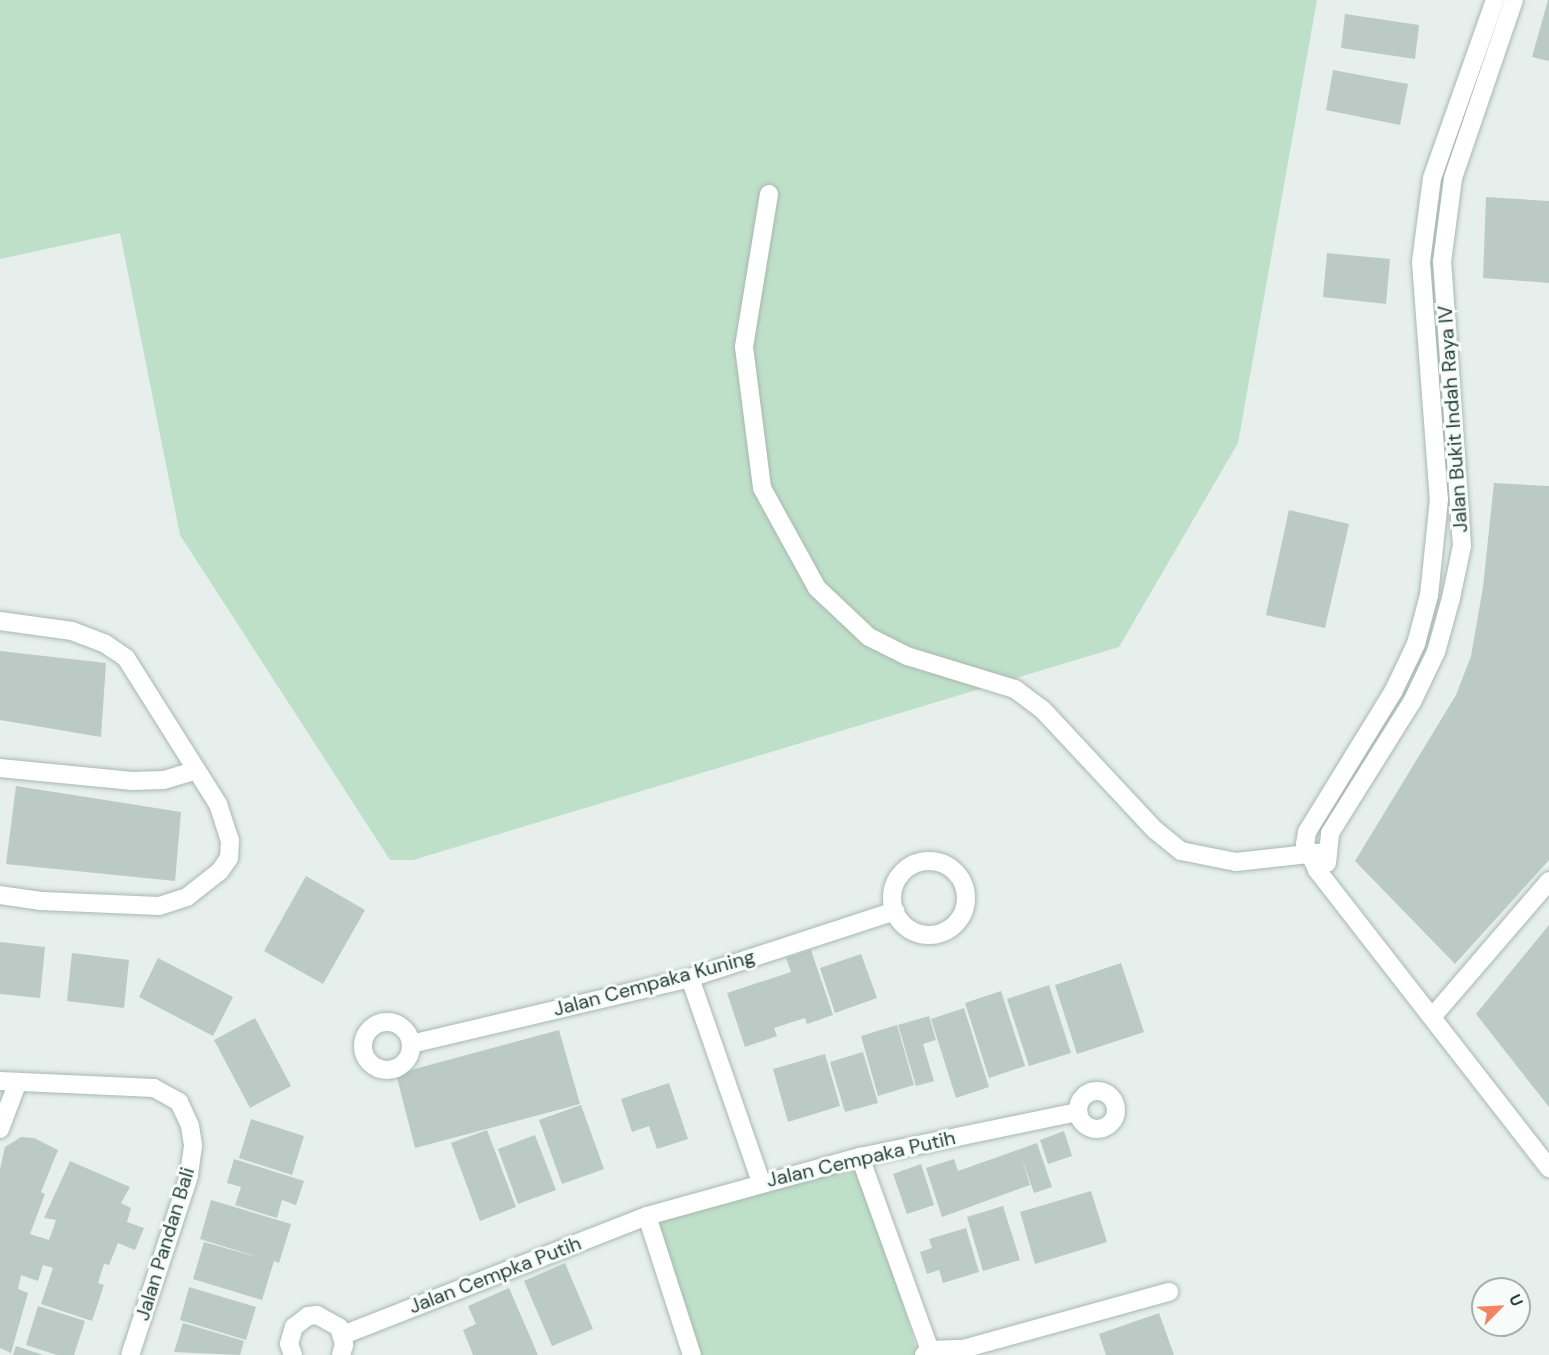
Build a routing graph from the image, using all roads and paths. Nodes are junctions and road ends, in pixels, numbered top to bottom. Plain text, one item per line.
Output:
1 (1495, 0) edge
2 (1514, 0) edge
3 (769, 194) dead end
4 (0, 621) edge
5 (0, 768) edge
6 (197, 770) junction
7 (1326, 852) junction
8 (1307, 854) junction
9 (1549, 881) edge
10 (1331, 886) junction
11 (0, 895) edge
12 (895, 911) junction
13 (690, 978) junction
14 (1433, 1016) junction
15 (411, 1044) dead end
16 (8, 1082) edge
17 (1078, 1112) dead end
18 (0, 1129) edge
19 (861, 1157) junction
20 (1549, 1168) edge
21 (761, 1182) junction
22 (647, 1216) junction
23 (1169, 1292) dead end
24 (343, 1335) junction
25 (927, 1352) edge
26 (130, 1355) edge
27 (293, 1355) edge
28 (341, 1355) edge
29 (692, 1355) edge

1 - 8 street, Jalan Bukit Indah Raya IV
2 - 7 street, Jalan Bukit Indah Raya IV
3 - 8 street
4 - 6 street
5 - 6 street
6 - 11 street
7 - 8 street
7 - 10 street, Jalan Bukit Indah Raya IV
8 - 10 street
9 - 14 street
10 - 14 street
12 - 12 street
12 - 13 street, Jalan Cempaka Kuning
13 - 15 street, Jalan Cempaka Kuning
13 - 21 street
14 - 20 street
16 - 18 street
16 - 26 street, Jalan Pandan Bali
17 - 19 street, Jalan Cempaka Putih
19 - 21 street, Jalan Cempaka Putih
19 - 25 street
21 - 22 street, Jalan Cempaka Putih
22 - 24 street, Jalan Cempka Putih
22 - 29 street
23 - 25 street
24 - 27 street
24 - 28 street

